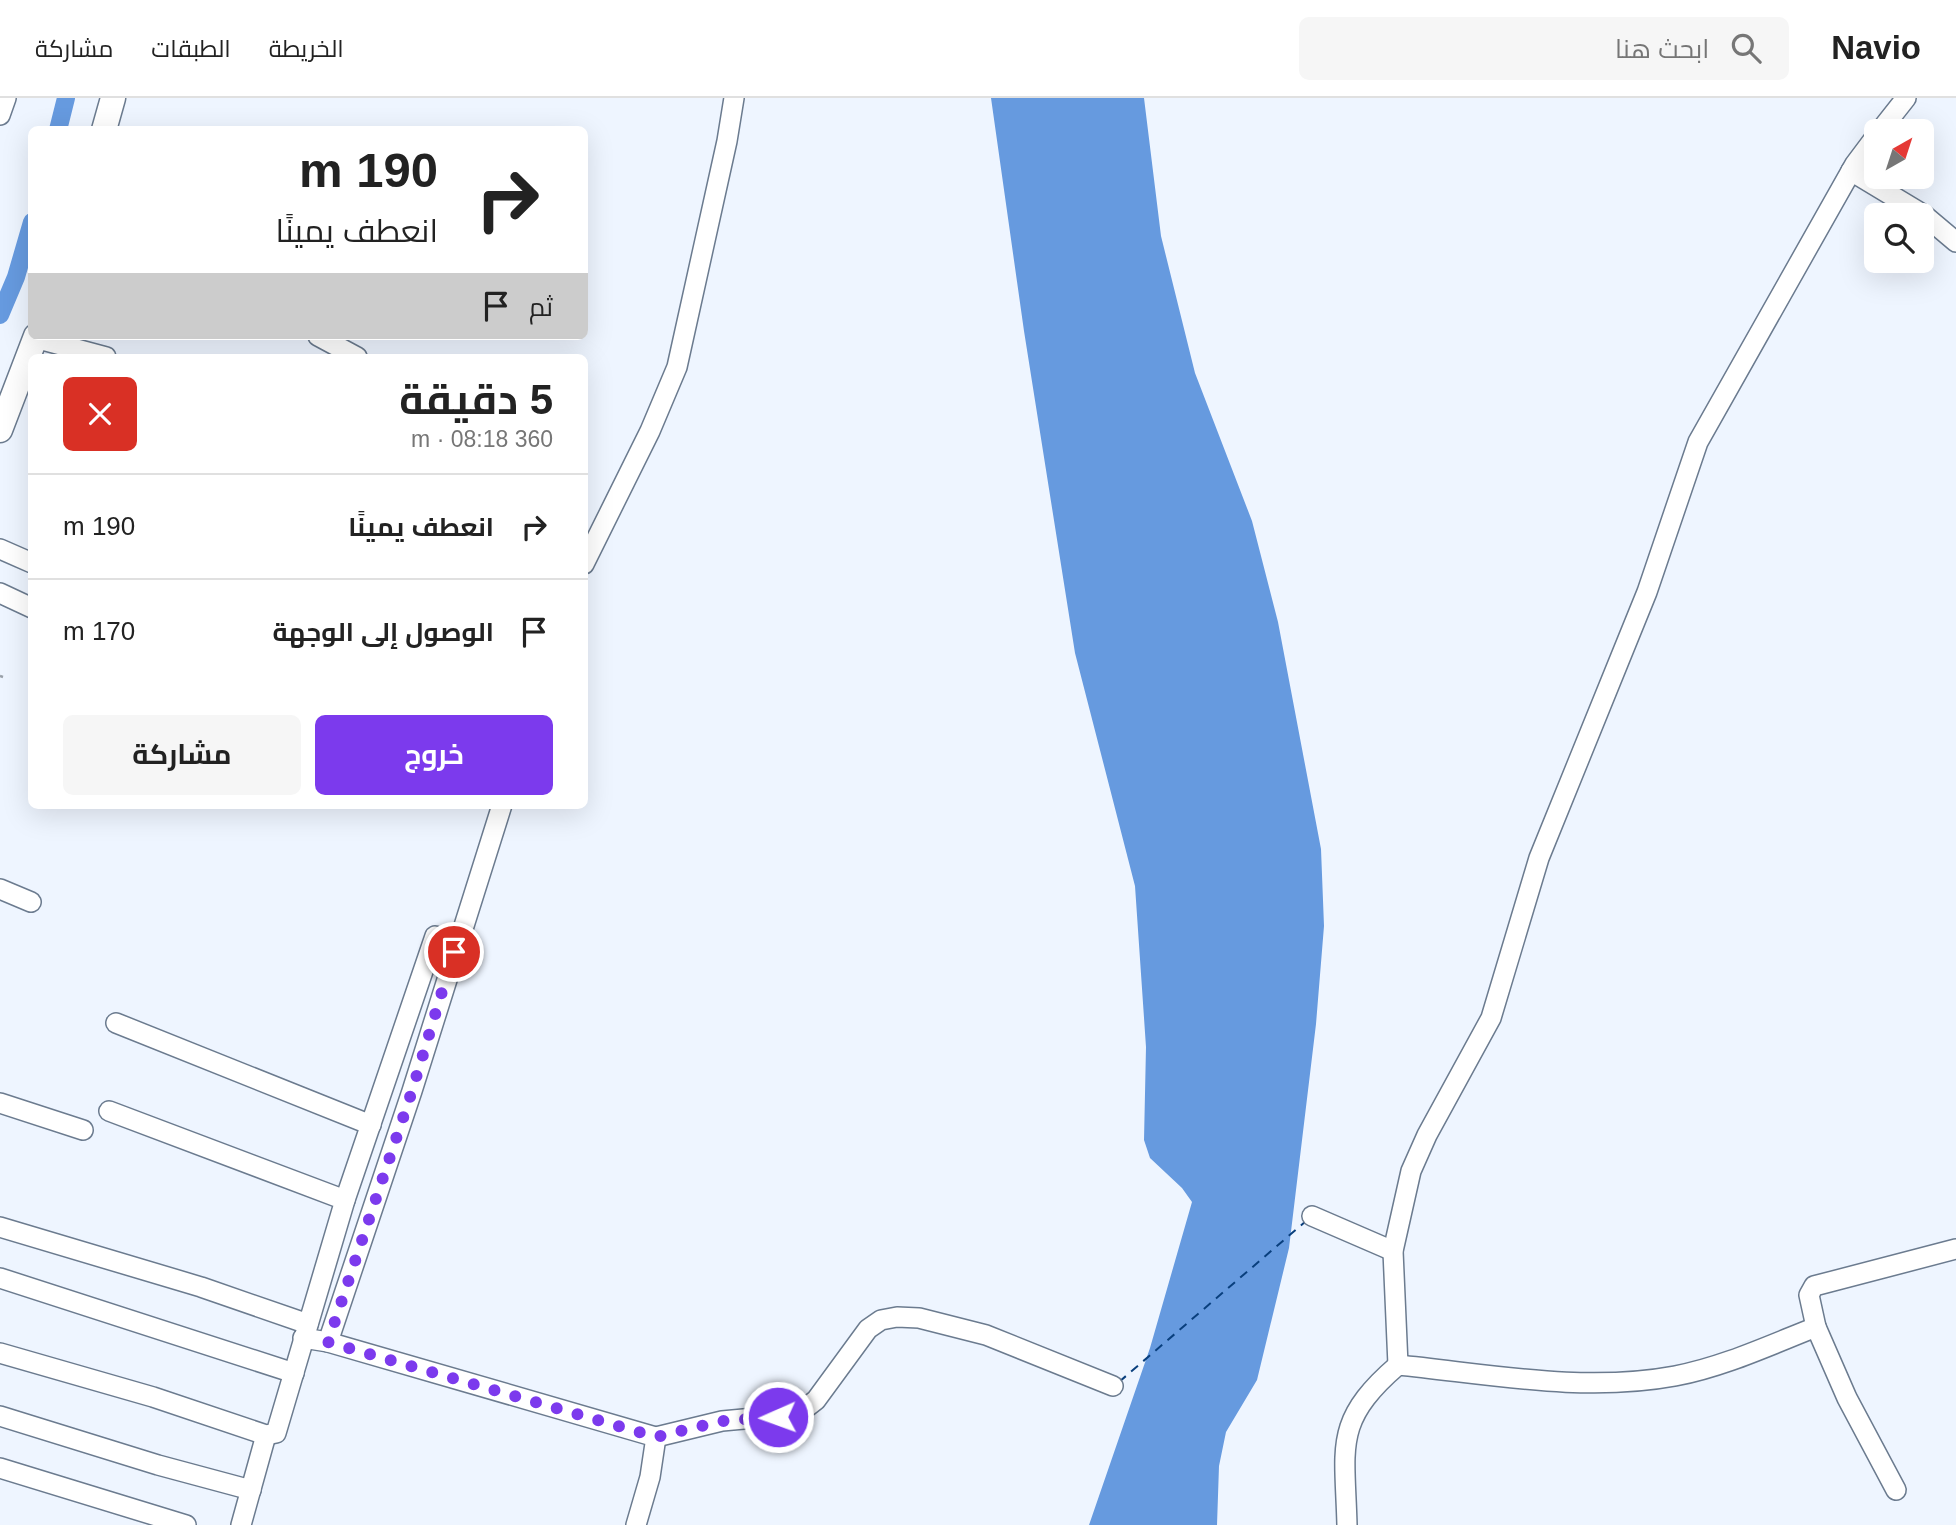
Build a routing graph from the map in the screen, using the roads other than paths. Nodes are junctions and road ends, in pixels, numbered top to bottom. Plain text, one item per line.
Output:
1 (6, 98) edge
2 (113, 98) edge
3 (734, 98) edge
4 (1906, 98) edge
5 (0, 116) edge
6 (1889, 119) edge
7 (105, 126) edge
8 (1864, 153) edge
9 (1851, 171) junction
10 (1956, 242) edge
11 (46, 340) edge
12 (325, 340) edge
13 (95, 354) edge
14 (351, 354) edge
15 (28, 356) edge
16 (0, 430) edge
17 (0, 549) edge
18 (588, 556) edge
19 (28, 561) edge
20 (0, 593) edge
21 (28, 606) edge
22 (501, 809) edge
23 (0, 889) edge
24 (31, 902) dead end
25 (435, 936) dead end
26 (116, 1023) dead end
27 (0, 1103) edge
28 (109, 1111) dead end
29 (371, 1125) junction
30 (83, 1130) dead end
31 (345, 1200) junction
32 (1312, 1216) dead end
33 (0, 1227) edge
34 (1956, 1249) edge
35 (1393, 1251) junction
36 (0, 1278) edge
37 (1816, 1327) junction
38 (306, 1331) junction
39 (328, 1342) junction
40 (0, 1353) edge
41 (1398, 1365) junction
42 (294, 1373) junction
43 (1113, 1386) dead end
44 (0, 1416) edge
45 (267, 1435) junction
46 (656, 1437) junction
47 (0, 1468) edge
48 (251, 1490) junction
49 (1896, 1490) dead end
50 (186, 1525) edge
51 (241, 1525) edge
52 (636, 1525) edge
53 (1347, 1525) edge

1 - 5 street
2 - 7 street
3 - 18 street
4 - 6 street
8 - 9 street
9 - 10 street
9 - 35 street
11 - 13 street
12 - 14 street
15 - 16 street
17 - 19 street
20 - 21 street
22 - 39 street
23 - 24 street
25 - 29 street
26 - 29 street
27 - 30 street
28 - 31 street
29 - 31 street
31 - 38 street
32 - 35 street
33 - 38 street
34 - 37 street
35 - 41 street
36 - 42 street
37 - 41 street
37 - 49 street
38 - 39 street
38 - 42 street
39 - 46 street
40 - 45 street
41 - 53 street
42 - 45 street
43 - 46 street
44 - 48 street
45 - 48 street
46 - 52 street
47 - 50 street
48 - 51 street

